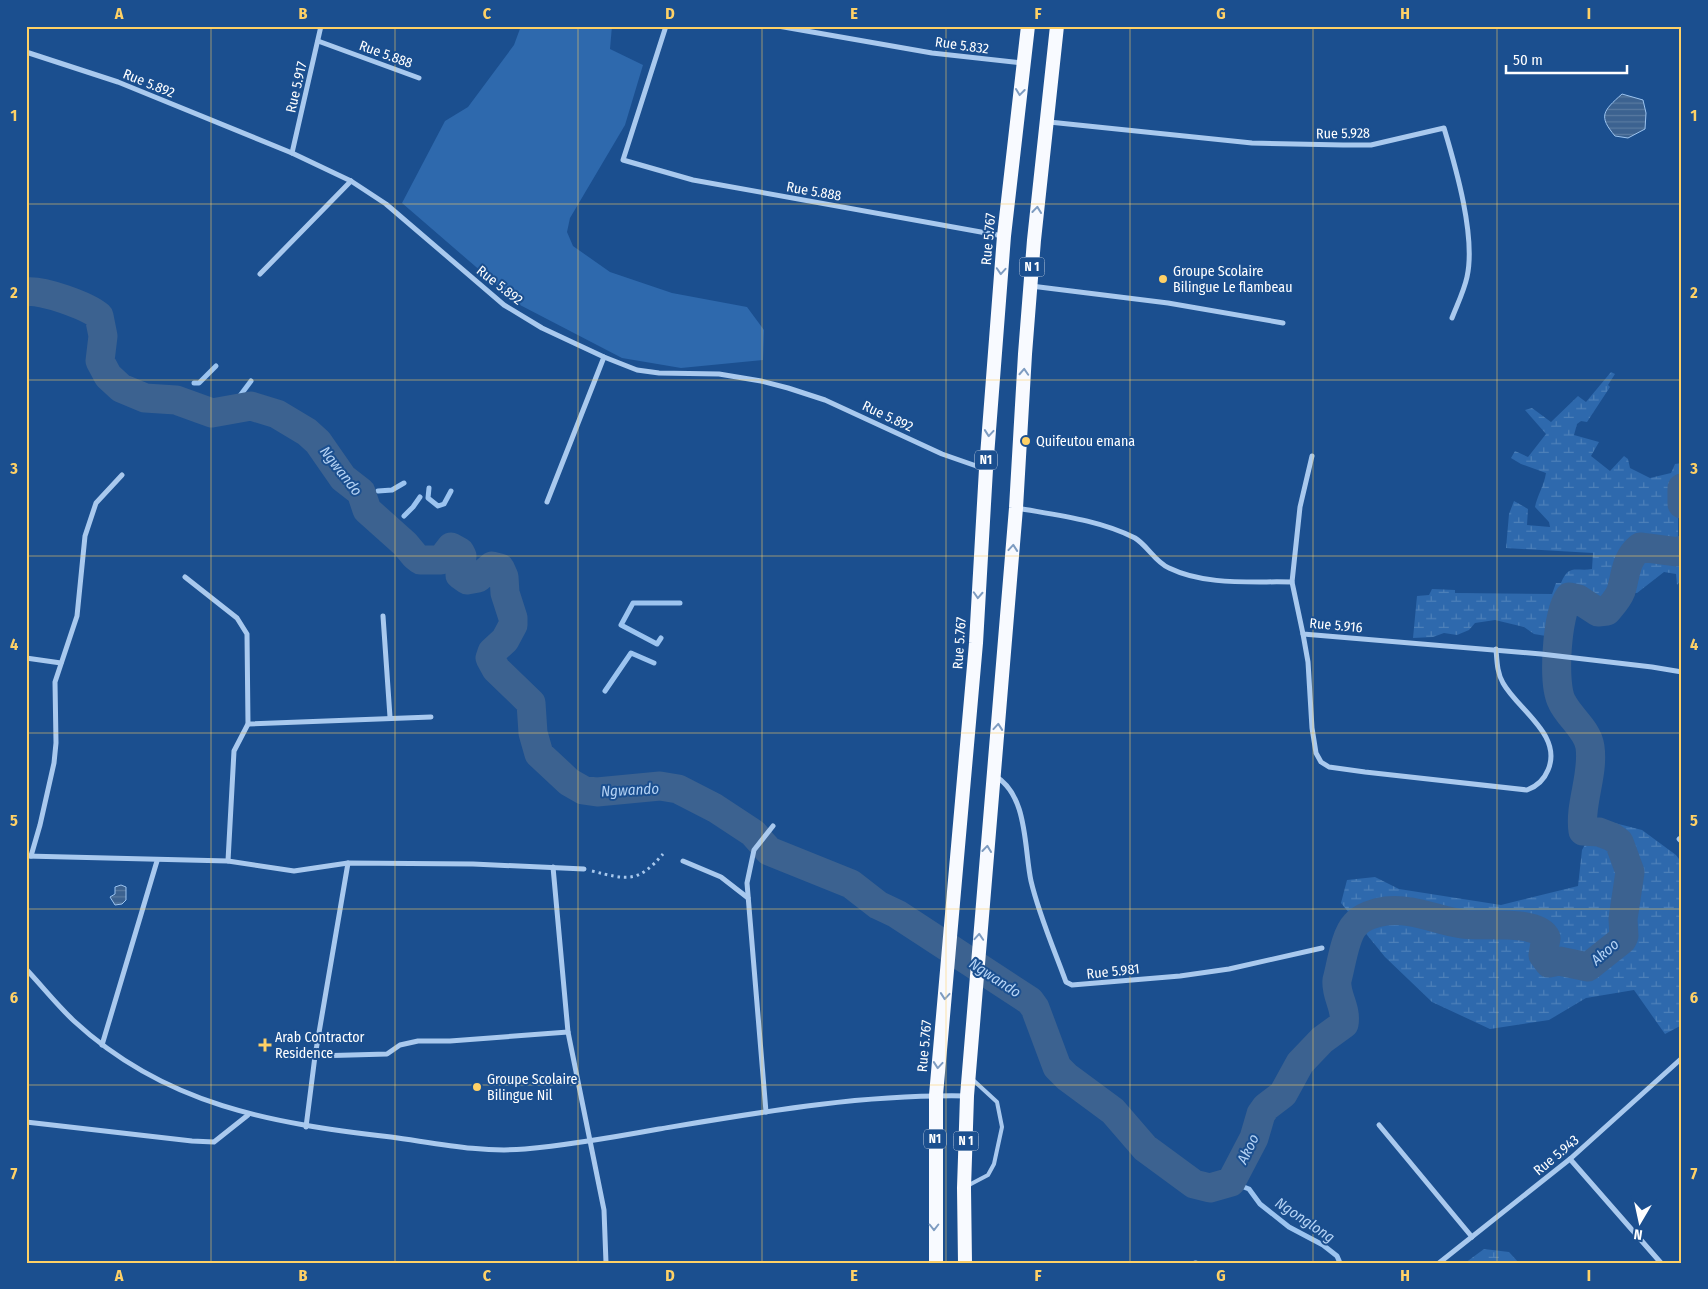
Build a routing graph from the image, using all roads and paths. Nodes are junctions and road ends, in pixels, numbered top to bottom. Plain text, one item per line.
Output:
1 (321, 26) edge
2 (666, 26) edge
3 (778, 26) edge
4 (1028, 26) edge
5 (1057, 26) edge
6 (318, 41) junction
7 (26, 52) edge
8 (1024, 64) junction
9 (419, 78) dead end
10 (1046, 121) junction
11 (292, 153) junction
12 (351, 181) junction
13 (1004, 236) junction
14 (260, 274) dead end
15 (1030, 286) junction
16 (1452, 318) dead end
17 (1283, 323) dead end
18 (604, 357) junction
19 (1312, 456) dead end
20 (986, 469) junction
21 (122, 475) dead end
22 (547, 502) dead end
23 (1016, 508) junction
24 (185, 577) dead end
25 (1292, 582) junction
26 (383, 616) dead end
27 (1303, 634) junction
28 (1496, 649) junction
29 (26, 658) edge
30 (61, 663) junction
31 (1682, 672) edge
32 (390, 717) junction
33 (431, 717) dead end
34 (248, 724) junction
35 (994, 776) junction
36 (773, 826) dead end
37 (663, 854) dead end
38 (28, 856) edge
39 (683, 860) dead end
40 (157, 861) junction
41 (228, 861) junction
42 (348, 863) junction
43 (553, 867) junction
44 (584, 869) joint
45 (748, 898) junction
46 (1322, 948) dead end
47 (26, 969) edge
48 (568, 1032) junction
49 (102, 1045) junction
50 (315, 1056) junction
51 (1681, 1060) edge
52 (969, 1076) junction
53 (936, 1095) junction
54 (967, 1096) junction
55 (766, 1112) junction
56 (248, 1115) junction
57 (26, 1122) edge
58 (1379, 1125) dead end
59 (306, 1127) junction
60 (591, 1141) junction
61 (1570, 1159) junction
62 (964, 1188) junction
63 (1472, 1237) junction
64 (606, 1263) edge
65 (936, 1263) edge
66 (965, 1263) edge
67 (1439, 1263) edge
68 (1661, 1263) edge

1 - 6 street, Rue 5.917
2 - 13 street, Rue 5.888
3 - 8 street, Rue 5.832
4 - 8 highway, Rue 5.767 / N1
5 - 10 highway, N 1
6 - 9 street, Rue 5.888
6 - 11 street, Rue 5.917
7 - 11 street, Rue 5.892
8 -> 13 highway, Rue 5.767 / N1
15 -> 10 highway, N 1
10 - 16 street, Rue 5.928
11 - 12 street, Rue 5.892
12 - 14 street
12 - 18 street, Rue 5.892
13 -> 20 highway, Rue 5.767 / N1
15 - 17 street
23 -> 15 highway, N 1
18 - 20 street, Rue 5.892
18 - 22 street
19 - 25 street, Rue 5.916
20 -> 53 highway, Rue 5.767 / N1
21 - 30 street
23 - 25 street
35 -> 23 highway, N 1
24 - 34 street
25 - 27 street, Rue 5.916
26 - 32 street
27 - 28 street, Rue 5.916
27 - 28 street
28 - 31 street, Rue 5.916
29 - 30 street
30 - 38 street
32 - 33 street
32 - 34 street
34 - 41 street
35 - 46 street, Rue 5.981
52 -> 35 highway, N 1
36 - 45 street
37 - 44 path
38 - 40 street
39 - 45 street
40 - 41 street
40 - 49 street
41 - 42 street
42 - 43 street
42 - 50 street
43 - 44 street
43 - 48 street
45 - 55 street
47 - 49 street
48 - 50 street
48 - 60 street
49 - 56 street
50 - 59 street
51 - 61 street, Rue 5.943
52 - 54 highway, N 1
52 - 62 lane
53 - 54 street
53 - 55 street
53 -> 65 highway, Rue 5.767 / N1
54 - 62 highway, N 1
55 - 60 street
56 - 57 street
56 - 59 street
58 - 63 street
59 - 60 street
60 - 64 street
61 - 63 street, Rue 5.943
61 - 68 street
62 - 66 highway, N 1
63 - 67 street, Rue 5.943

